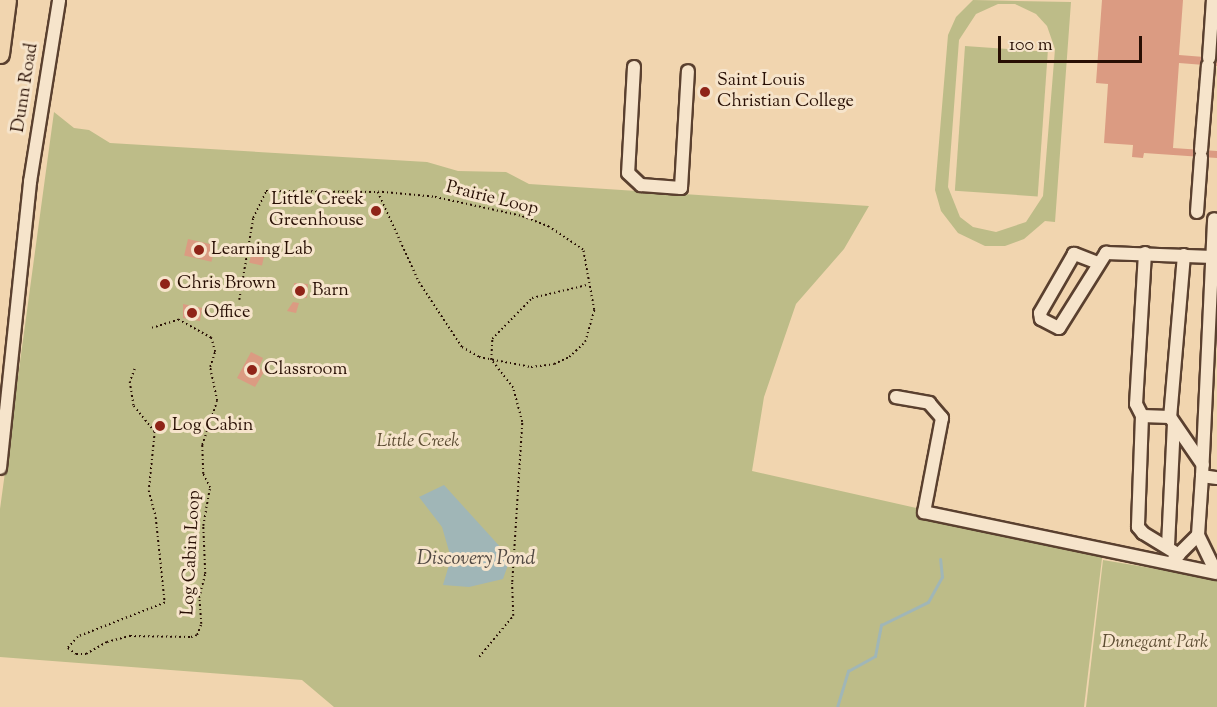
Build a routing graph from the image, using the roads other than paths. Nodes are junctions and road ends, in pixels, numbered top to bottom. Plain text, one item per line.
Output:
1 (7, 0) edge
2 (59, 0) edge
3 (1213, 0) edge
4 (0, 54) edge
5 (634, 67) dead end
6 (688, 71) dead end
7 (1197, 212) dead end
8 (1214, 219) dead end
9 (1144, 253) junction
10 (1184, 255) junction
11 (1213, 257) junction
12 (1098, 263) junction
13 (1213, 364) edge
14 (896, 397) dead end
15 (1142, 416) junction
16 (1172, 421) junction
17 (0, 468) edge
18 (1203, 471) junction
19 (1217, 478) edge
20 (1198, 535) junction
21 (1168, 546) junction
22 (1174, 559) junction
23 (1217, 572) edge

1 - 4 highway
2 - 17 street, Dunn Road
3 - 7 street
5 - 6 street
8 - 11 street
9 - 10 street
9 - 12 street
9 - 15 street
10 - 11 street
10 - 16 street
11 - 13 street
12 - 12 street
13 - 18 street
14 - 22 street
15 - 16 street
15 - 21 street
16 - 18 street
16 - 21 street
18 - 19 street
18 - 20 street
20 - 22 street
20 - 23 street
21 - 22 street
22 - 23 street

